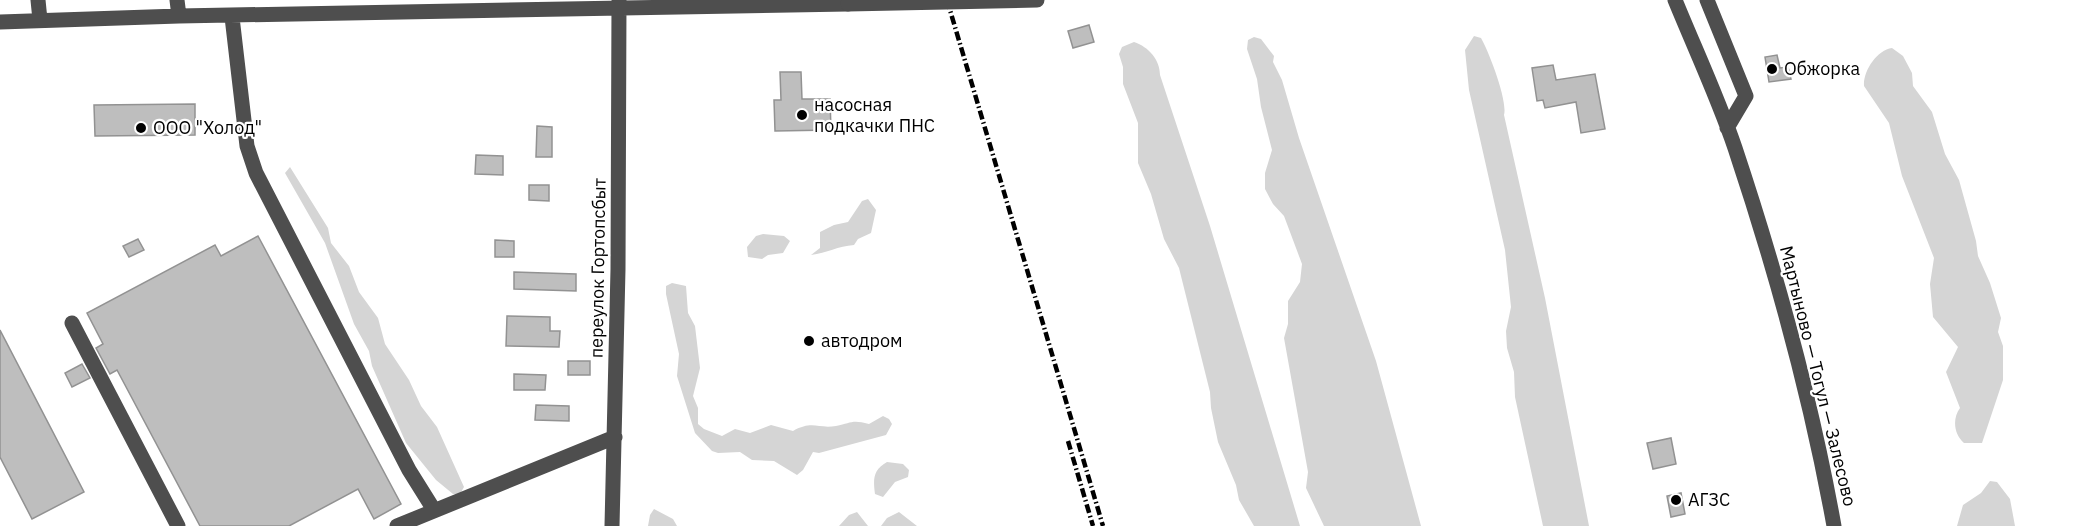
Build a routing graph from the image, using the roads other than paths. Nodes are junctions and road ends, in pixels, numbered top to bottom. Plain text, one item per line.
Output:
1 (38, 0) edge
2 (177, 0) edge
3 (1037, 0) edge
4 (1042, 0) edge
5 (1676, 0) edge
6 (1707, 0) edge
7 (729, 3) edge
8 (469, 4) edge
9 (620, 5) edge
10 (179, 16) junction
11 (232, 17) junction
12 (40, 20) junction
13 (0, 22) edge
14 (1727, 128) junction
15 (72, 322) dead end
16 (615, 437) junction
17 (434, 510) junction
18 (178, 526) edge
19 (397, 526) edge
20 (612, 526) edge
21 (1834, 526) edge

1 - 12 street
2 - 10 street
3 - 4 street
3 - 7 street, bridge
5 - 14 street, Мартыново — Тогул — Залесово
6 - 14 street
7 - 9 street
8 - 9 street
8 - 11 street
9 - 16 street, переулок Гортопсбыт
10 - 11 street
10 - 12 street
11 - 17 street
12 - 13 street
14 - 21 street, Мартыново — Тогул — Залесово
15 - 18 street
16 - 17 street
16 - 20 street, переулок Гортопсбыт
17 - 19 street

